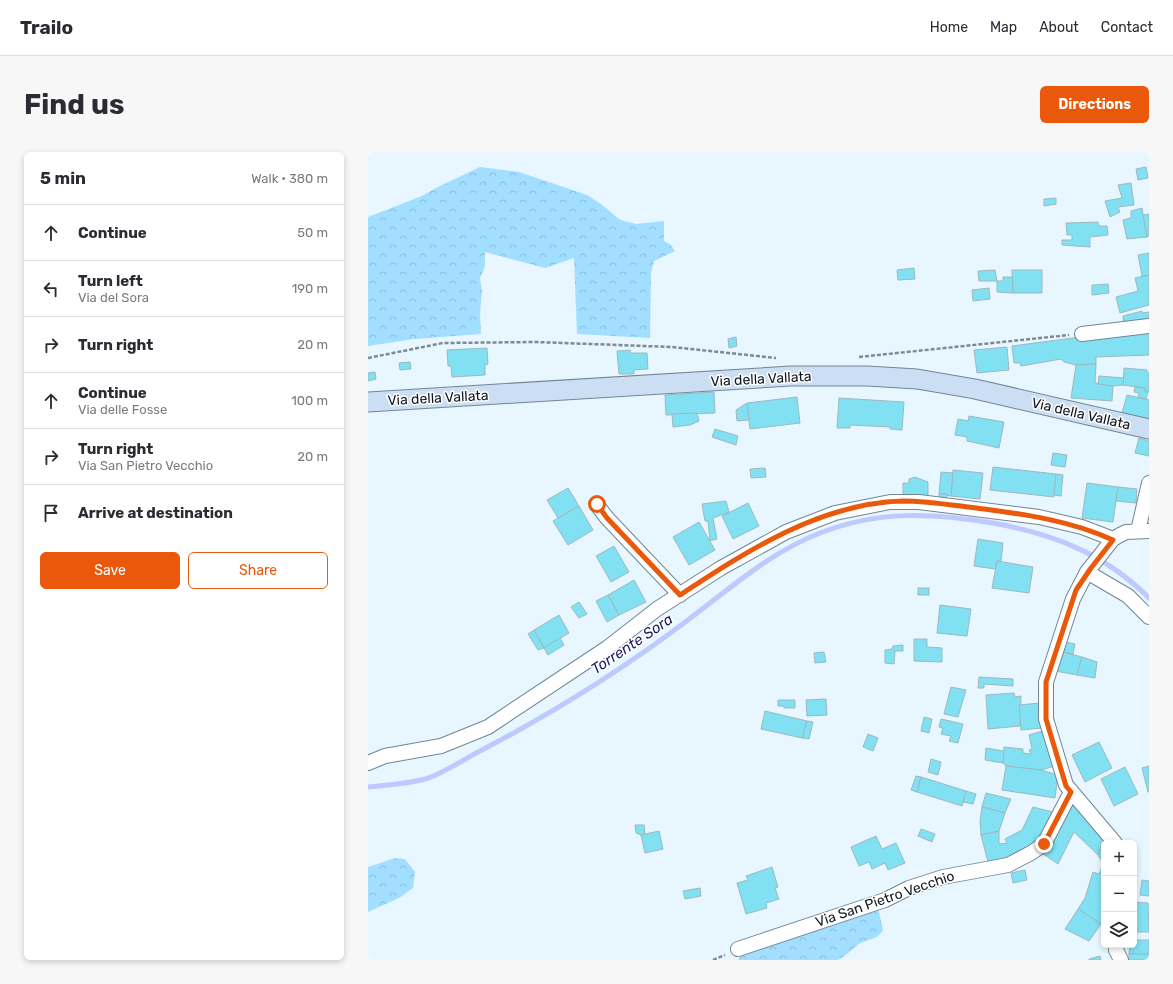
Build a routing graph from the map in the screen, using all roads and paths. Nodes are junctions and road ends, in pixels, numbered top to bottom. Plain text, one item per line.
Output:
1 (1149, 326) edge
2 (1082, 334) joint
3 (368, 358) edge
4 (858, 358) dead end
5 (783, 359) dead end
6 (368, 402) edge
7 (1149, 429) edge
8 (1149, 483) edge
9 (597, 504) dead end
10 (1143, 531) edge
11 (1109, 545) junction
12 (1089, 570) junction
13 (680, 595) junction
14 (1149, 617) edge
15 (368, 763) edge
16 (1071, 792) junction
17 (1112, 840) edge
18 (1116, 948) edge
19 (738, 950) dead end
20 (1121, 960) edge

1 - 2 street
2 - 4 path
3 - 5 path
6 - 7 main road, Via della Vallata
8 - 10 street
9 - 13 street
10 - 11 street
11 - 12 street
11 - 13 street
12 - 14 street
12 - 16 street
13 - 15 street
16 - 17 street
16 - 19 street, Via San Pietro Vecchio
18 - 20 street

